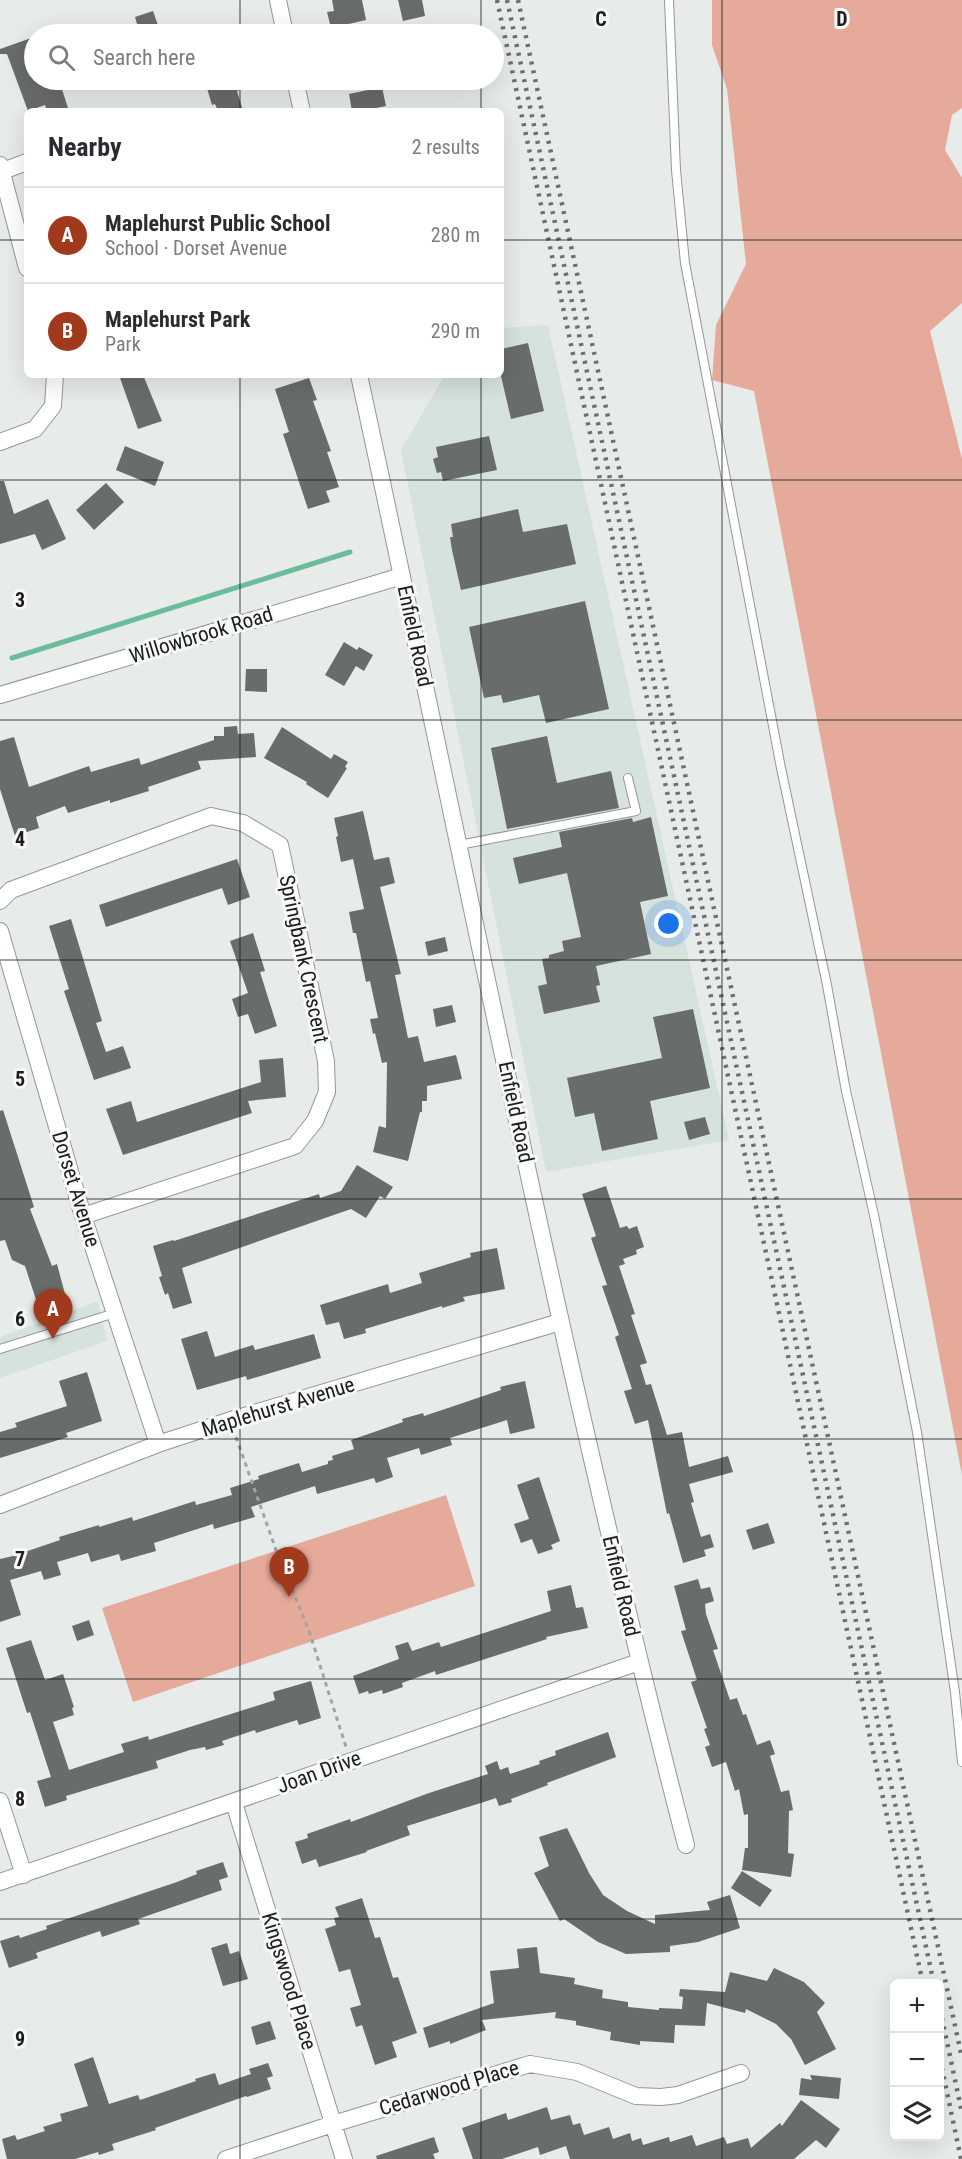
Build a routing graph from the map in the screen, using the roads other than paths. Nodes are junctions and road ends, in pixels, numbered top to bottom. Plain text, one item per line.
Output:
1 (278, 0) edge
2 (669, 0) edge
3 (283, 24) edge
4 (297, 90) edge
5 (301, 108) edge
6 (24, 163) edge
7 (1, 169) edge
8 (24, 257) edge
9 (55, 378) edge
10 (360, 378) edge
11 (0, 442) edge
12 (402, 576) junction
13 (0, 695) edge
14 (628, 778) dead end
15 (459, 845) junction
16 (0, 901) edge
17 (0, 931) edge
18 (83, 1216) junction
19 (115, 1313) junction
20 (560, 1322) junction
21 (0, 1349) edge
22 (158, 1444) junction
23 (0, 1505) edge
24 (639, 1662) junction
25 (962, 1762) edge
26 (0, 1802) edge
27 (234, 1803) junction
28 (686, 1845) dead end
29 (24, 1875) junction
30 (0, 1882) edge
31 (741, 2073) dead end
32 (333, 2124) junction
33 (226, 2159) edge
34 (344, 2159) edge

1 - 3 street
2 - 25 lane
4 - 5 street
6 - 7 street
7 - 8 street
9 - 11 street
10 - 12 street, Enfield Road
12 - 13 street, Willowbrook Road
12 - 15 street, Enfield Road
14 - 15 lane
15 - 20 street, Enfield Road
16 - 18 street, Springbank Crescent
17 - 18 street, Dorset Avenue
18 - 19 street, Dorset Avenue
19 - 21 lane
19 - 22 street, Dorset Avenue
20 - 22 street, Maplehurst Avenue
20 - 24 street, Enfield Road
22 - 23 street, Maplehurst Avenue
24 - 27 street, Joan Drive
24 - 28 street, Enfield Road
26 - 29 street
27 - 29 street, Joan Drive
27 - 32 street, Kingswood Place
29 - 30 street, Joan Drive
31 - 32 street, Cedarwood Place
32 - 33 street, Cedarwood Place
32 - 34 street, Kingswood Place

